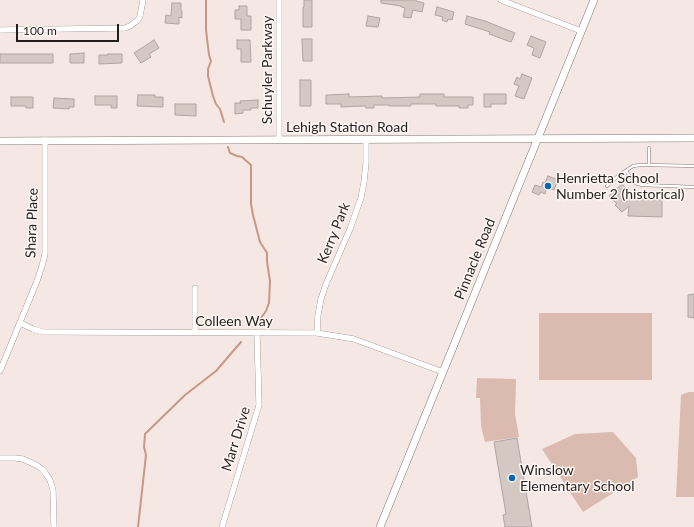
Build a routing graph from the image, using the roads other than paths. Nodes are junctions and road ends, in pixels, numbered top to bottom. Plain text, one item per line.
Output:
1 (143, 0) edge
2 (279, 0) edge
3 (501, 0) edge
4 (594, 0) edge
5 (0, 30) edge
6 (581, 31) junction
7 (694, 138) edge
8 (537, 139) junction
9 (45, 140) junction
10 (279, 140) junction
11 (366, 140) junction
12 (0, 141) edge
13 (649, 148) dead end
14 (649, 165) junction
15 (694, 166) edge
16 (626, 171) junction
17 (608, 186) dead end
18 (694, 187) edge
19 (195, 288) dead end
20 (20, 323) junction
21 (195, 333) junction
22 (257, 333) junction
23 (317, 333) junction
24 (0, 371) edge
25 (443, 372) junction
26 (0, 458) edge
27 (54, 527) edge
28 (222, 527) edge
29 (380, 527) edge

1 - 5 street
2 - 10 street, Schuyler Parkway
3 - 6 street
4 - 6 main road, Pinnacle Road
6 - 8 main road, Pinnacle Road
7 - 8 main road, Lehigh Station Road
8 - 11 main road, Lehigh Station Road
8 - 25 main road, Pinnacle Road
9 - 10 main road, Lehigh Station Road
9 - 12 main road, Lehigh Station Road
9 - 20 street, Shara Place
10 - 11 main road, Lehigh Station Road
11 - 23 street, Kerry Park
13 - 14 lane
14 - 15 lane
14 - 16 lane
16 - 17 lane
16 - 18 lane
19 - 21 street
20 - 21 street, Colleen Way
20 - 24 street, Shara Place
21 - 22 street, Colleen Way
22 - 23 street, Colleen Way
22 - 28 street, Marr Drive
23 - 25 street, Colleen Way
25 - 29 main road, Pinnacle Road
26 - 27 street

